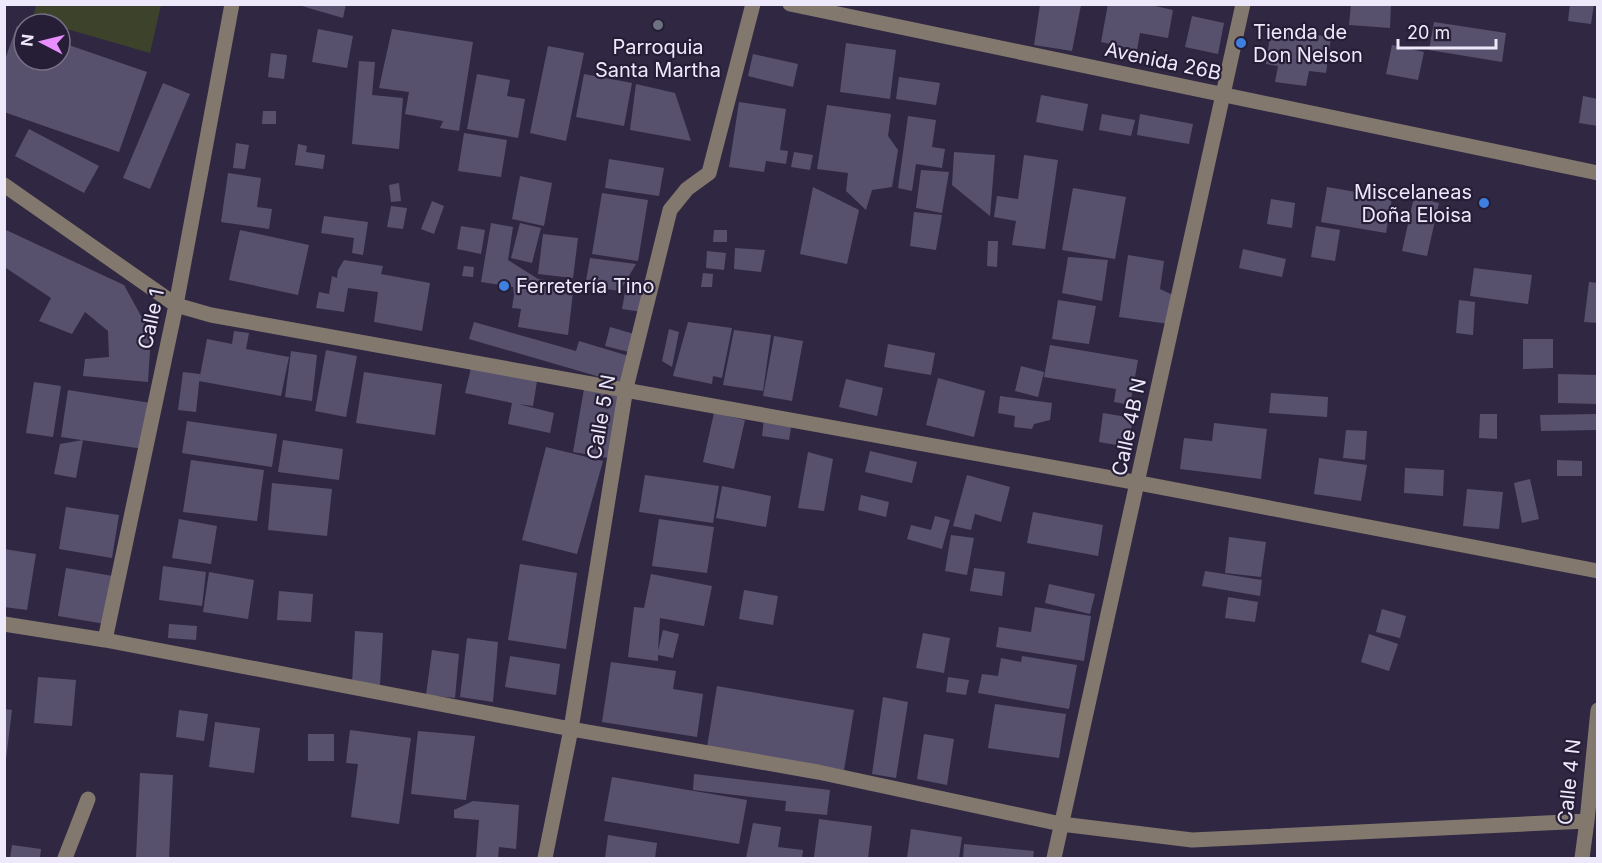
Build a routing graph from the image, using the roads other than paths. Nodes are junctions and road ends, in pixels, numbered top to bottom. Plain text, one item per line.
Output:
1 (232, 4) edge
2 (753, 4) edge
3 (790, 4) edge
4 (1243, 4) edge
5 (1223, 95) junction
6 (1598, 173) edge
7 (4, 185) edge
8 (176, 305) junction
9 (626, 388) junction
10 (1139, 483) junction
11 (1598, 571) edge
12 (4, 624) edge
13 (105, 640) junction
14 (1598, 710) edge
15 (571, 729) junction
16 (88, 799) dead end
17 (1587, 821) junction
18 (1061, 824) junction
19 (65, 858) edge
20 (545, 858) edge
21 (1054, 858) edge
22 (1582, 858) edge

1 - 8 street, Calle 1
2 - 9 street, Calle 5 N
3 - 5 street, Avenida 26B
4 - 5 street, Calle 4B N
5 - 6 street, Avenida 26B
5 - 10 street, Calle 4B N
7 - 8 street
8 - 9 street
8 - 13 street, Calle 1
9 - 10 street
9 - 15 street, Calle 5 N
10 - 11 street
10 - 18 street, Calle 4B N
12 - 13 street
13 - 15 street
14 - 17 street, Calle 4 N
15 - 18 street
15 - 20 street, Calle 5 N
16 - 19 street
17 - 18 street
17 - 22 street, Calle 4 N
18 - 21 street, Calle 4B N

